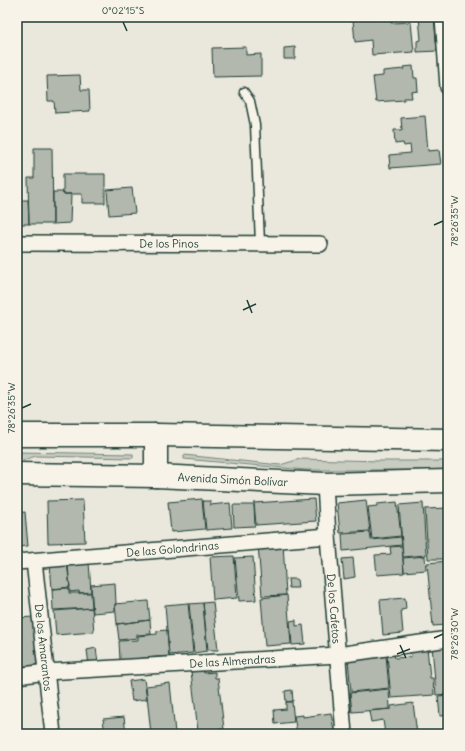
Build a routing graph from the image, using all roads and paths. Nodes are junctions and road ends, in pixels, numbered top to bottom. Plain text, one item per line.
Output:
1 (442, 17) edge
2 (448, 87) edge
3 (244, 92) dead end
4 (17, 242) edge
5 (260, 243) junction
6 (320, 244) dead end
7 (17, 435) edge
8 (156, 435) junction
9 (448, 440) edge
10 (17, 474) edge
11 (156, 476) junction
12 (448, 481) edge
13 (325, 484) junction
14 (328, 536) junction
15 (34, 560) junction
16 (17, 562) edge
17 (448, 639) edge
18 (338, 655) junction
19 (46, 672) junction
20 (17, 676) edge
21 (53, 734) edge
22 (344, 734) edge

1 - 2 street
3 - 5 lane
4 - 5 street, De los Pinos
5 - 6 street, De los Pinos
7 - 8 highway
8 - 9 highway
8 - 11 highway
10 - 11 highway, Avenida Simón Bolívar
11 - 13 highway, Avenida Simón Bolívar
12 - 13 highway, Avenida Simón Bolívar
13 - 14 street, De los Cafetos
14 - 15 street, De las Golondrinas
14 - 18 street, De los Cafetos
15 - 16 street, De las Golondrinas
15 - 19 street, De los Amarantos
17 - 18 street, De las Almendras
18 - 19 street, De las Almendras
18 - 22 street, De los Cafetos
19 - 20 street, De las Almendras
19 - 21 street, De los Amarantos

